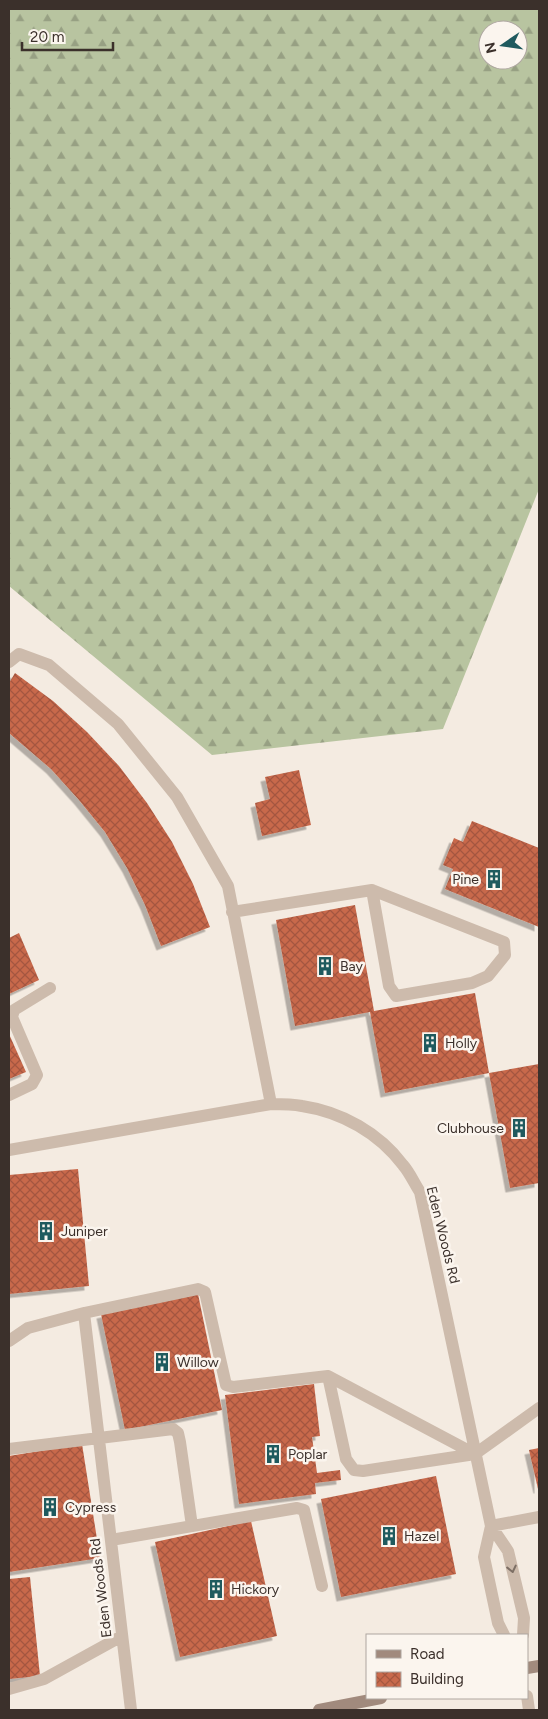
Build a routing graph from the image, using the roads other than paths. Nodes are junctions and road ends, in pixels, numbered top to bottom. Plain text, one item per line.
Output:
1 (9, 662) edge
2 (372, 890) junction
3 (232, 912) junction
4 (50, 988) dead end
5 (9, 1095) edge
6 (271, 1104) junction
7 (9, 1150) edge
8 (84, 1313) junction
9 (9, 1341) edge
10 (328, 1376) junction
11 (539, 1408) edge
12 (98, 1437) junction
13 (9, 1449) edge
14 (475, 1454) junction
15 (539, 1517) edge
16 (192, 1526) junction
17 (491, 1526) junction
18 (111, 1540) junction
19 (322, 1586) dead end
20 (504, 1634) edge
21 (523, 1634) edge
22 (122, 1636) junction
23 (9, 1690) edge
24 (376, 1699) edge
25 (131, 1710) edge
26 (318, 1710) edge

1 - 3 street
2 - 2 street
2 - 3 street
3 - 6 street
4 - 5 street
6 - 7 street, Eden Woods Rd
6 - 14 street, Eden Woods Rd
8 - 9 street
8 - 10 street
8 - 12 street, Eden Woods Rd
10 - 14 street
10 - 14 street
11 - 14 street
12 - 13 street
12 - 16 street
12 - 18 street, Eden Woods Rd
14 - 17 street, Eden Woods Rd
15 - 17 street
16 - 18 street
16 - 19 street
17 - 20 street, Eden Woods Rd
17 -> 21 street
18 - 22 street, Eden Woods Rd
22 - 23 street
22 - 25 street, Eden Woods Rd
24 - 26 main road

